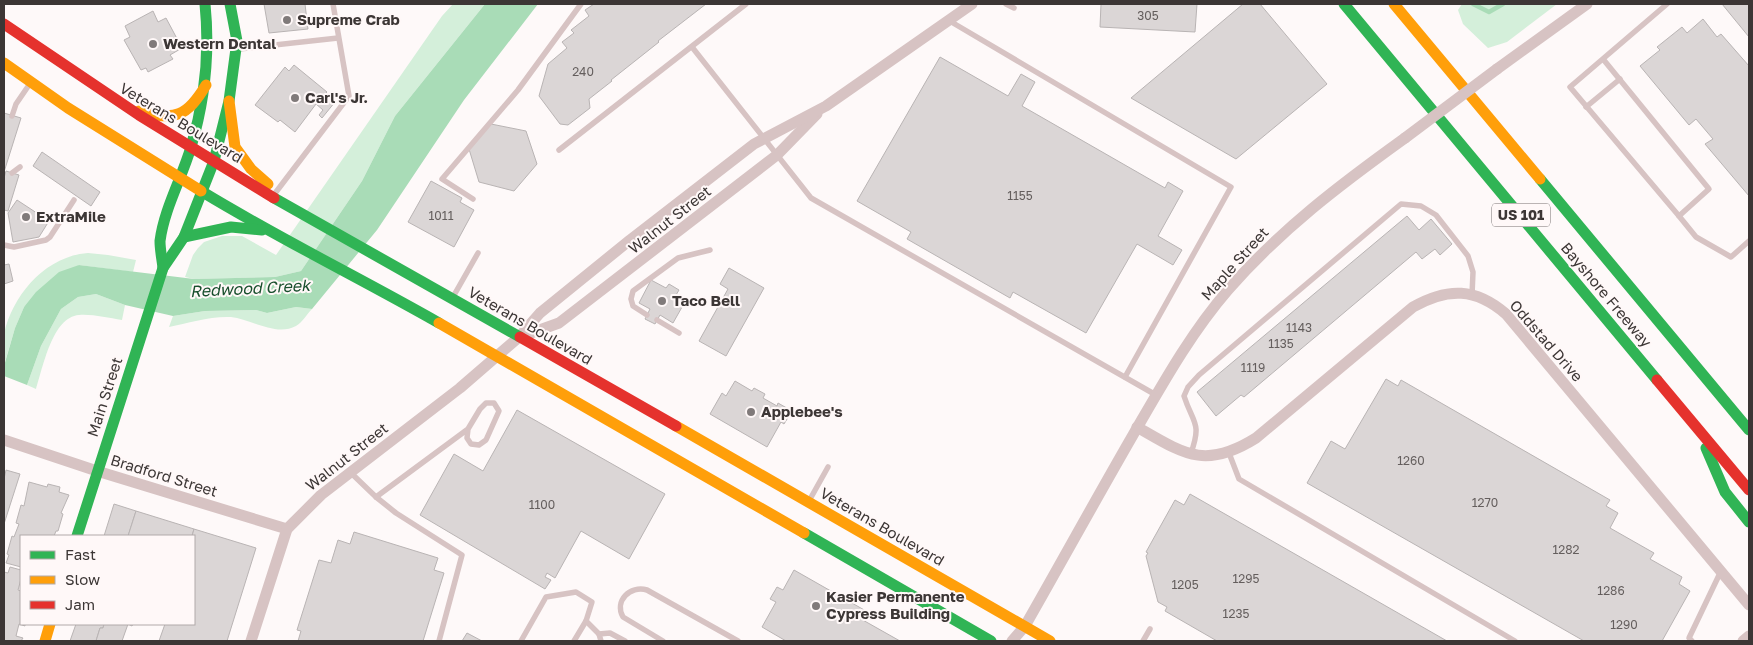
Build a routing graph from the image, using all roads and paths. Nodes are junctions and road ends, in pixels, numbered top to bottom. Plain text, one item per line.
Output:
1 (205, 4) edge
2 (230, 4) edge
3 (333, 4) edge
4 (581, 4) edge
5 (746, 4) edge
6 (972, 4) edge
7 (1006, 4) edge
8 (1344, 4) edge
9 (1394, 4) edge
10 (1587, 4) edge
11 (1667, 4) edge
12 (1014, 8) dead end
13 (948, 20) junction
14 (4, 24) edge
15 (338, 38) junction
16 (692, 47) junction
17 (236, 50) junction
18 (1603, 58) junction
19 (4, 63) edge
20 (1620, 79) junction
21 (31, 82) junction
22 (206, 85) junction
23 (229, 101) junction
24 (826, 106) junction
25 (125, 107) junction
26 (1586, 107) junction
27 (12, 116) dead end
28 (764, 139) junction
29 (191, 148) junction
30 (559, 150) dead end
31 (777, 155) junction
32 (214, 161) junction
33 (20, 166) dead end
34 (12, 173) dead end
35 (180, 177) junction
36 (202, 192) junction
37 (276, 192) junction
38 (473, 199) dead end
39 (74, 200) dead end
40 (288, 205) junction
41 (1679, 216) junction
42 (276, 233) junction
43 (184, 237) junction
44 (1749, 241) edge
45 (4, 245) edge
46 (710, 250) dead end
47 (478, 253) dead end
48 (163, 268) junction
49 (1472, 295) junction
50 (452, 299) junction
51 (647, 315) dead end
52 (657, 320) dead end
53 (679, 333) dead end
54 (519, 337) junction
55 (497, 356) junction
56 (1125, 377) junction
57 (1156, 395) junction
58 (1727, 403) junction
59 (1749, 426) edge
60 (1137, 427) junction
61 (1698, 427) junction
62 (468, 429) junction
63 (1749, 430) edge
64 (4, 440) edge
65 (1191, 453) junction
66 (1229, 453) junction
67 (828, 467) dead end
68 (97, 471) junction
69 (350, 472) junction
70 (1749, 490) edge
71 (376, 497) junction
72 (808, 502) junction
73 (1749, 522) edge
74 (287, 529) junction
75 (77, 535) edge
76 (1721, 571) junction
77 (1749, 605) edge
78 (586, 621) junction
79 (50, 625) edge
80 (1025, 626) junction
81 (1150, 628) dead end
82 (599, 634) junction
83 (1749, 636) edge
84 (45, 641) edge
85 (251, 641) edge
86 (439, 641) edge
87 (521, 641) edge
88 (574, 641) edge
89 (601, 641) edge
90 (625, 641) edge
91 (663, 641) edge
92 (738, 641) edge
93 (991, 641) edge
94 (1012, 641) edge
95 (1050, 641) edge
96 (1142, 641) edge
97 (1515, 641) edge
98 (1692, 641) edge
99 (1743, 641) edge

1 - 22 main road, Main Street
2 - 17 main road, Main Street
3 - 15 lane
4 - 38 lane
5 - 16 lane
6 - 13 street, Walnut Street
7 - 12 lane
8 - 61 main road, Bayshore Freeway / US 101
9 - 58 main road, Bayshore Freeway / US 101
10 - 57 street, Maple Street, bridge
11 - 18 lane
13 - 24 street, Walnut Street
13 - 56 lane
14 - 25 main road, Veterans Boulevard
15 - 17 lane
15 - 37 lane
16 - 28 lane
16 - 30 lane
17 - 23 main road, Main Street
18 - 20 lane
18 - 26 lane
19 - 21 main road
20 - 26 lane
20 - 41 lane
21 - 27 lane
21 - 35 main road
22 - 25 main road
22 - 29 main road, Main Street
23 - 32 main road, Main Street
23 - 37 main road
24 - 28 street, Walnut Street
24 - 31 street, Walnut Street
25 - 29 main road, Veterans Boulevard
26 - 41 lane
28 - 31 lane
28 - 54 street, Walnut Street
29 - 32 main road, Veterans Boulevard
29 - 35 main road, Main Street
31 - 54 street, Walnut Street
31 - 56 lane
32 - 36 main road, Main Street
32 - 40 main road, Veterans Boulevard
33 - 34 lane
35 - 36 main road
35 - 48 main road, Main Street
36 - 42 main road
36 - 43 main road, Main Street
37 - 40 main road
39 - 45 lane
40 - 50 main road, Veterans Boulevard
41 - 44 lane
42 - 43 main road
42 - 55 main road
43 - 48 main road, Main Street
46 - 51 lane
47 - 50 lane
48 - 68 main road, Main Street
49 - 65 lane
49 - 66 street, Oddstad Drive
49 - 76 street, Oddstad Drive
50 - 54 main road, Veterans Boulevard
52 - 53 lane
54 - 55 street, Walnut Street
54 - 72 main road, Veterans Boulevard
55 - 69 street, Walnut Street
55 - 93 main road
56 - 57 lane
57 - 60 street, Maple Street
58 - 59 main road
58 - 63 main road, Bayshore Freeway / US 101
60 - 65 street, Oddstad Drive
60 - 80 street, Maple Street
61 - 70 main road, Bayshore Freeway / US 101
61 - 73 main road
62 - 62 lane
62 - 71 lane
64 - 68 street, Bradford Street
65 - 66 street, Oddstad Drive
66 - 97 lane
67 - 72 lane
68 - 74 street, Bradford Street
68 - 75 main road, Main Street
69 - 71 lane
69 - 74 street, Walnut Street
71 - 86 lane
72 - 80 main road, Veterans Boulevard
74 - 85 street, Walnut Street
76 - 77 street, Oddstad Drive
76 - 98 lane
78 - 82 lane
78 - 87 lane
78 - 88 lane
79 - 84 main road
80 - 94 street, Maple Street
80 - 95 main road, Veterans Boulevard
81 - 96 lane
82 - 89 lane
82 - 90 lane
83 - 99 street
91 - 92 lane

